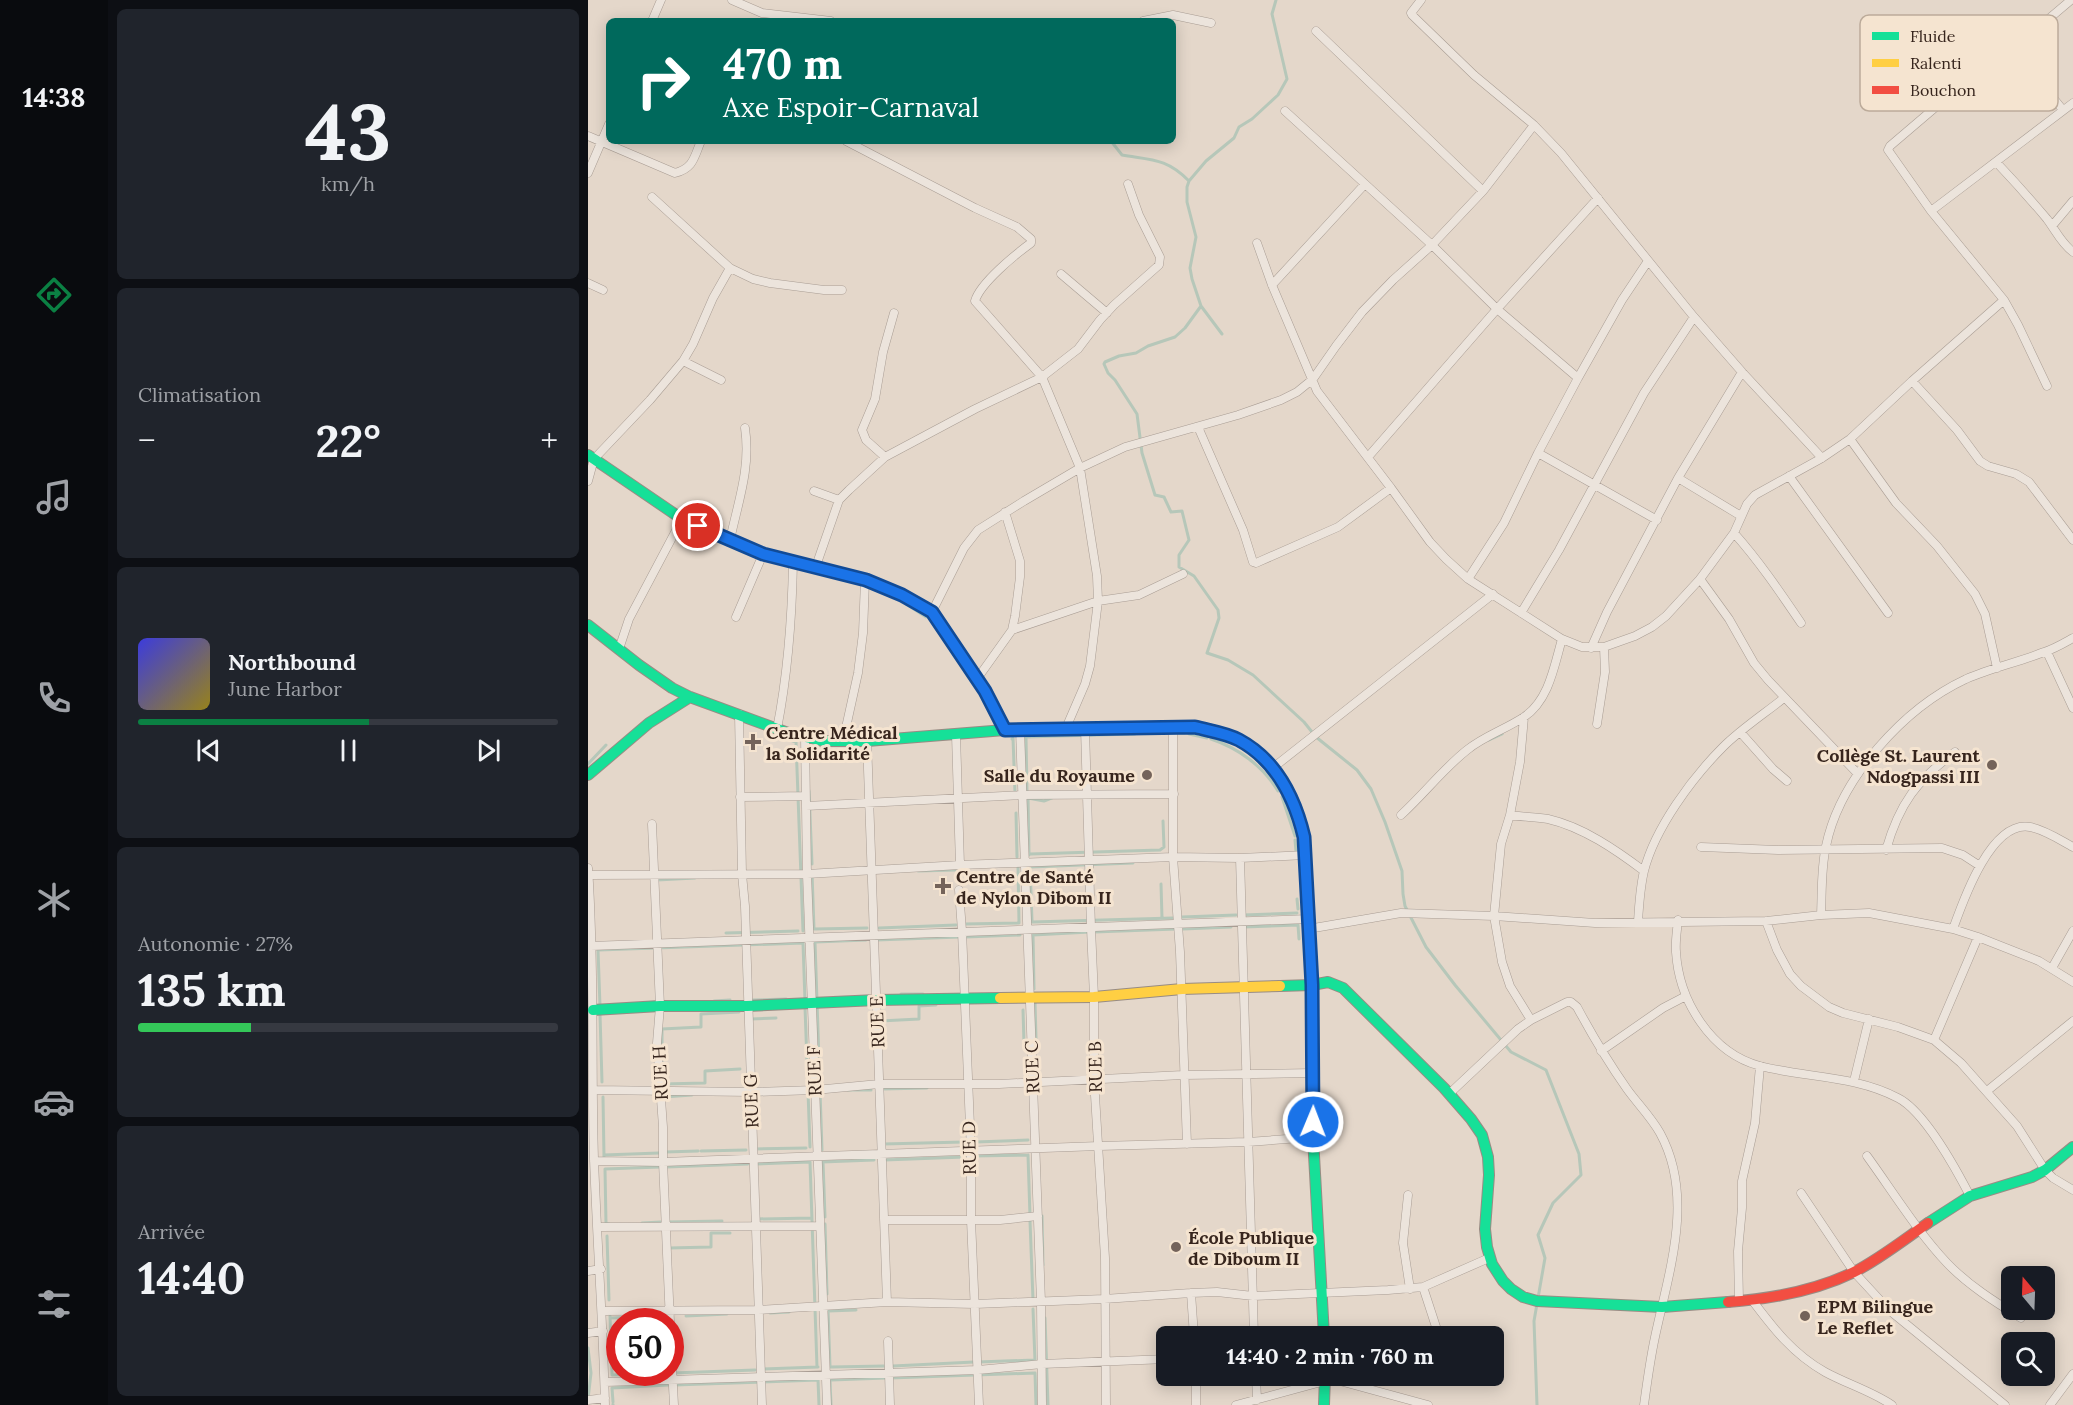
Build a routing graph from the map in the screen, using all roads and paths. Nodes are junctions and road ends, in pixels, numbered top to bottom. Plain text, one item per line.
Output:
1 (661, 0) edge
2 (732, 0) edge
3 (1421, 0) edge
4 (2071, 0) edge
5 (2053, 15) edge
6 (760, 17) edge
7 (653, 18) edge
8 (778, 18) edge
9 (1158, 18) edge
10 (1211, 23) dead end
11 (1316, 30) dead end
12 (2073, 103) edge
13 (2058, 105) edge
14 (2062, 110) junction
15 (1285, 111) dead end
16 (1931, 111) edge
17 (1534, 125) junction
18 (606, 132) edge
19 (588, 136) edge
20 (602, 142) junction
21 (606, 144) edge
22 (607, 144) edge
23 (701, 144) edge
24 (852, 144) edge
25 (1997, 162) junction
26 (588, 173) edge
27 (1128, 184) dead end
28 (1365, 184) junction
29 (1483, 190) junction
30 (652, 197) dead end
31 (1598, 198) junction
32 (2073, 201) edge
33 (1931, 212) junction
34 (2052, 226) junction
35 (1257, 243) dead end
36 (1432, 245) junction
37 (2073, 252) edge
38 (1648, 261) junction
39 (730, 268) junction
40 (1060, 274) dead end
41 (588, 283) edge
42 (1272, 285) junction
43 (603, 290) dead end
44 (842, 290) dead end
45 (2004, 300) junction
46 (1497, 309) junction
47 (894, 313) dead end
48 (1107, 313) junction
49 (1694, 318) junction
50 (683, 361) junction
51 (1742, 372) junction
52 (1042, 377) junction
53 (1578, 378) junction
54 (1313, 379) junction
55 (721, 380) dead end
56 (1912, 381) junction
57 (2047, 386) dead end
58 (1198, 427) junction
59 (745, 428) dead end
60 (1850, 439) junction
61 (1538, 453) junction
62 (591, 457) edge
63 (885, 457) junction
64 (1368, 457) junction
65 (1822, 458) junction
66 (1080, 468) junction
67 (1789, 476) junction
68 (1677, 478) junction
69 (588, 481) edge
70 (1593, 483) junction
71 (1391, 488) junction
72 (814, 491) dead end
73 (839, 500) junction
74 (1005, 512) junction
75 (1742, 516) junction
76 (682, 519) junction
77 (1657, 520) junction
78 (1734, 533) junction
79 (2072, 536) edge
80 (730, 540) junction
81 (763, 554) junction
82 (793, 562) junction
83 (816, 566) junction
84 (1183, 574) dead end
85 (1468, 579) junction
86 (1700, 579) junction
87 (866, 580) junction
88 (1493, 594) junction
89 (1098, 601) junction
90 (932, 612) junction
91 (1521, 613) junction
92 (1888, 613) dead end
93 (736, 617) dead end
94 (1801, 623) dead end
95 (588, 626) edge
96 (1012, 630) junction
97 (2073, 638) edge
98 (1562, 639) junction
99 (1604, 647) junction
100 (1591, 648) junction
101 (619, 649) junction
102 (2047, 652) junction
103 (1997, 668) junction
104 (977, 680) junction
105 (690, 697) junction
106 (1785, 698) junction
107 (2073, 708) edge
108 (739, 714) junction
109 (1524, 717) junction
110 (1598, 724) dead end
111 (1066, 728) junction
112 (1173, 728) junction
113 (777, 729) junction
114 (1085, 729) junction
115 (1005, 730) junction
116 (1020, 730) junction
117 (1741, 733) junction
118 (956, 735) junction
119 (805, 737) junction
120 (843, 741) junction
121 (867, 741) junction
122 (1955, 752) dead end
123 (1274, 767) junction
124 (1858, 774) junction
125 (588, 775) edge
126 (1787, 781) dead end
127 (1174, 794) junction
128 (1022, 795) junction
129 (1086, 795) junction
130 (806, 796) junction
131 (740, 797) junction
132 (958, 799) junction
133 (870, 804) junction
134 (806, 806) junction
135 (1401, 815) dead end
136 (1510, 815) junction
137 (652, 824) dead end
138 (1701, 847) dead end
139 (2073, 847) edge
140 (1825, 849) junction
141 (1886, 850) junction
142 (1306, 855) junction
143 (1173, 857) junction
144 (1240, 858) junction
145 (1089, 860) junction
146 (1024, 863) junction
147 (960, 865) junction
148 (1980, 866) junction
149 (588, 868) edge
150 (872, 870) junction
151 (1644, 871) junction
152 (654, 874) junction
153 (742, 874) junction
154 (807, 874) junction
155 (588, 875) edge
156 (589, 890) edge
157 (958, 891) dead end
158 (1821, 915) junction
159 (1494, 916) junction
160 (1678, 920) junction
161 (1638, 921) junction
162 (1766, 921) junction
163 (1242, 922) junction
164 (1308, 924) junction
165 (1178, 925) junction
166 (1090, 928) junction
167 (1953, 929) junction
168 (1025, 930) junction
169 (2073, 931) edge
170 (962, 932) junction
171 (873, 935) junction
172 (810, 936) junction
173 (1978, 938) junction
174 (746, 939) junction
175 (657, 943) junction
176 (591, 946) junction
177 (2052, 968) junction
178 (2073, 982) edge
179 (1312, 985) junction
180 (1243, 986) junction
181 (1182, 989) junction
182 (1686, 996) junction
183 (1094, 997) junction
184 (964, 998) junction
185 (1029, 998) junction
186 (877, 1000) junction
187 (812, 1003) junction
188 (660, 1006) junction
189 (747, 1006) junction
190 (593, 1010) junction
191 (1869, 1019) junction
192 (1531, 1020) junction
193 (2073, 1021) edge
194 (1934, 1040) junction
195 (590, 1048) edge
196 (1601, 1051) junction
197 (1760, 1066) junction
198 (1313, 1073) junction
199 (1183, 1075) junction
200 (1245, 1076) junction
201 (1094, 1079) junction
202 (1854, 1081) junction
203 (1032, 1082) junction
204 (968, 1083) junction
205 (879, 1084) junction
206 (592, 1090) junction
207 (660, 1090) junction
208 (815, 1090) junction
209 (1987, 1091) junction
210 (751, 1092) junction
211 (1449, 1094) junction
212 (591, 1135) edge
213 (1313, 1137) junction
214 (1248, 1142) junction
215 (1187, 1144) junction
216 (1099, 1146) junction
217 (2073, 1147) edge
218 (1034, 1148) junction
219 (971, 1151) junction
220 (882, 1154) junction
221 (818, 1156) junction
222 (1867, 1156) dead end
223 (752, 1158) junction
224 (594, 1161) junction
225 (663, 1162) junction
226 (2045, 1170) junction
227 (2073, 1190) edge
228 (1801, 1193) dead end
229 (1408, 1195) dead end
230 (1970, 1196) junction
231 (592, 1202) edge
232 (1038, 1216) junction
233 (884, 1220) junction
234 (971, 1220) junction
235 (755, 1226) junction
236 (820, 1226) junction
237 (598, 1227) junction
238 (667, 1227) junction
239 (1918, 1228) junction
240 (1489, 1258) junction
241 (601, 1269) junction
242 (588, 1271) edge
243 (1854, 1272) junction
244 (1423, 1287) junction
245 (1410, 1289) junction
246 (1321, 1292) junction
247 (1191, 1293) junction
248 (1253, 1296) junction
249 (1104, 1299) junction
250 (1752, 1300) junction
251 (1739, 1301) junction
252 (887, 1302) junction
253 (1041, 1302) junction
254 (975, 1304) junction
255 (822, 1306) junction
256 (2001, 1306) edge
257 (1662, 1307) junction
258 (670, 1308) edge
259 (758, 1310) junction
260 (603, 1311) joint
261 (684, 1311) edge
262 (1193, 1326) edge
263 (1254, 1326) edge
264 (1323, 1326) edge
265 (1436, 1326) edge
266 (603, 1331) junction
267 (588, 1333) edge
268 (888, 1341) dead end
269 (1156, 1359) edge
270 (1105, 1361) junction
271 (1042, 1364) junction
272 (978, 1370) junction
273 (889, 1373) junction
274 (2073, 1374) edge
275 (826, 1375) junction
276 (762, 1377) junction
277 (684, 1379) edge
278 (605, 1382) joint
279 (673, 1386) edge
280 (1196, 1386) edge
281 (1256, 1386) edge
282 (1300, 1386) edge
283 (1325, 1386) edge
284 (1362, 1386) edge
285 (588, 1400) edge
286 (1257, 1400) junction
287 (605, 1401) edge
288 (674, 1405) edge
289 (762, 1405) edge
290 (827, 1405) edge
291 (890, 1405) edge
292 (979, 1405) edge
293 (1042, 1405) edge
294 (1106, 1405) edge
295 (1196, 1405) edge
296 (1236, 1405) edge
297 (1324, 1405) edge
298 (1428, 1405) edge
299 (1644, 1405) edge
300 (1892, 1405) edge
301 (2005, 1405) edge
302 (2050, 1405) edge

1 - 7 street
2 - 6 street
3 - 17 street
4 - 5 street
6 - 8 street
9 - 10 street
11 - 29 street
12 - 14 street
13 - 14 street
14 - 25 street
15 - 28 street
16 - 33 street
17 - 29 street
17 - 31 street
18 - 20 street
19 - 20 street
20 - 21 street
20 - 26 street
22 - 23 street
24 - 52 street
25 - 33 street
25 - 34 street
27 - 48 street
28 - 36 street
28 - 42 street
29 - 36 street
30 - 39 street
31 - 38 street
31 - 46 street
32 - 34 street
33 - 45 street
34 - 37 street
35 - 42 street
36 - 46 street
36 - 54 street
38 - 49 street
38 - 53 street
39 - 44 street
39 - 50 street
40 - 48 street
41 - 43 street
42 - 54 street
45 - 56 street
45 - 57 street
46 - 53 street
46 - 64 street
47 - 63 street
48 - 52 street
49 - 51 street
49 - 70 street
50 - 55 street
50 - 62 street
51 - 65 street
51 - 68 street
52 - 63 street
52 - 66 street
53 - 61 street
54 - 58 street
54 - 64 street
56 - 60 street
56 - 79 street
58 - 66 street
58 - 71 street
59 - 80 street
60 - 65 street
60 - 103 street
61 - 70 street
61 - 85 street
62 - 69 street
62 - 76 street
63 - 73 street
64 - 71 street
65 - 67 street
66 - 74 street
66 - 89 street
67 - 75 street
67 - 92 street
68 - 75 street
68 - 77 street
70 - 77 street
70 - 91 street
71 - 85 street
72 - 73 street
73 - 83 street
74 - 90 street
74 - 96 street
75 - 78 street
76 - 80 street
76 - 101 street
77 - 100 street
78 - 86 street
78 - 94 street
80 - 81 street
81 - 82 street
81 - 93 street
82 - 83 street
82 - 113 street
83 - 87 street
84 - 89 street
85 - 88 street
86 - 99 street
86 - 106 street
87 - 90 street
87 - 120 street
88 - 91 street
88 - 123 street
89 - 96 street
89 - 111 street
90 - 104 street
91 - 98 street
95 - 101 street
96 - 104 street
97 - 102 street
98 - 100 street
98 - 109 street
99 - 100 street
99 - 110 street
101 - 105 street
102 - 103 street
102 - 107 street
103 - 124 street
104 - 115 street
105 - 108 street
105 - 125 street
106 - 117 street
106 - 124 street
108 - 113 street
108 - 131 street, RUE G
109 - 135 street
109 - 136 street
111 - 114 street
111 - 116 street
112 - 114 street
112 - 123 street
112 - 127 street
113 - 119 street
114 - 129 street, RUE B
115 - 116 street
115 - 118 street
116 - 128 street, RUE C
117 - 126 street
117 - 151 street
118 - 121 street
118 - 132 street
119 - 120 street
119 - 130 street, RUE F
120 - 121 street
121 - 133 street, RUE E
122 - 141 street
123 - 142 street
124 - 140 street
127 - 129 street
127 - 143 street
128 - 129 street
128 - 132 street
128 - 146 street, RUE C
129 - 145 street, RUE B
130 - 131 street
130 - 134 street, RUE F
131 - 153 street, RUE G
132 - 133 street
132 - 147 street
133 - 134 street
133 - 150 street, RUE E
134 - 154 street, RUE F
136 - 151 street
136 - 159 street
137 - 152 street, RUE H
138 - 140 street
139 - 148 street
140 - 141 street
140 - 158 street
141 - 148 street
142 - 144 street
142 - 164 street
143 - 144 street
143 - 145 street
143 - 165 street
144 - 163 street
145 - 146 street
145 - 166 street, RUE B
146 - 147 street
146 - 168 street, RUE C
147 - 150 street
148 - 167 street
149 - 155 street
150 - 154 street
150 - 171 street, RUE E
151 - 161 street
152 - 153 street
152 - 155 street
152 - 175 street, RUE H
153 - 154 street
153 - 174 street, RUE G
154 - 172 street, RUE F
155 - 156 street
156 - 176 street
157 - 170 street, RUE D
158 - 162 street
158 - 167 street
159 - 161 street
159 - 164 street
159 - 192 street
160 - 161 street
160 - 162 street
160 - 182 street
162 - 191 street
163 - 164 street
163 - 165 street
163 - 180 street
164 - 179 street
165 - 166 street
165 - 181 street
166 - 168 street
166 - 183 street, RUE B
167 - 173 street
168 - 170 street
168 - 185 street, RUE C
169 - 177 street
170 - 171 street
170 - 184 street, RUE D
171 - 172 street
171 - 186 street, RUE E
172 - 174 street
172 - 187 street, RUE F
173 - 177 street
173 - 194 street
174 - 175 street
174 - 189 street, RUE G
175 - 176 street
175 - 188 street, RUE H
176 - 190 street
177 - 178 street
179 - 180 street
179 - 198 street
179 - 211 street
180 - 181 street
180 - 200 street
181 - 183 street
181 - 199 street
182 - 196 street
182 - 197 street
183 - 185 street
183 - 201 street, RUE B
184 - 185 street
184 - 186 street
184 - 204 street, RUE D
185 - 203 street, RUE C
186 - 187 street
186 - 205 street, RUE E
187 - 189 street
187 - 208 street, RUE F
188 - 189 street
188 - 190 street
188 - 207 street, RUE H
189 - 210 street, RUE G
190 - 195 street
191 - 194 street
191 - 202 street
192 - 196 street
192 - 211 street
193 - 209 street
194 - 209 street
195 - 206 street
196 - 257 street
197 - 202 street
197 - 251 street
198 - 200 street
198 - 213 street
199 - 200 street
199 - 201 street
199 - 215 street
200 - 214 street
201 - 203 street
201 - 216 street, RUE B
202 - 230 street
203 - 204 street
203 - 218 street, RUE C
204 - 205 street
204 - 219 street, RUE D
205 - 208 street
205 - 220 street, RUE E
206 - 207 street
206 - 212 street
207 - 210 street
207 - 225 street, RUE H
208 - 210 street
208 - 221 street, RUE F
209 - 226 street
210 - 223 street, RUE G
211 - 240 street
212 - 224 street
213 - 214 street
213 - 246 street
214 - 215 street
214 - 248 street
215 - 216 street
216 - 218 street
216 - 249 street, RUE B
217 - 226 street
218 - 219 street
218 - 232 street, RUE C
219 - 220 street
219 - 234 street, RUE D
220 - 221 street
220 - 233 street, RUE E
221 - 223 street
221 - 236 street, RUE F
222 - 239 street
223 - 225 street
223 - 235 street, RUE G
224 - 225 street
224 - 231 street
225 - 238 street, RUE H
226 - 227 street
226 - 230 street
228 - 243 street
229 - 245 street
230 - 239 street
231 - 237 street
232 - 234 street
232 - 253 street, RUE C
233 - 234 street
233 - 252 street, RUE E
234 - 254 street, RUE D
235 - 236 street
235 - 238 street
235 - 259 street, RUE G
236 - 255 street, RUE F
237 - 238 street
237 - 241 street
238 - 258 street, RUE H
239 - 243 street
239 - 256 street
240 - 244 street
240 - 257 street
241 - 242 street
241 - 260 street
243 - 250 street
243 - 301 street
244 - 245 street
244 - 265 street
245 - 246 street
246 - 248 street
246 - 264 street
247 - 248 street
247 - 249 street
247 - 262 street
248 - 263 street
249 - 253 street
249 - 270 street, RUE B
250 - 251 street
250 - 300 street
251 - 257 street
252 - 254 street
252 - 255 street
253 - 254 street
253 - 271 street, RUE C
254 - 272 street, RUE D
255 - 259 street
255 - 275 street, RUE F
257 - 299 street
259 - 261 street
259 - 276 street, RUE G
260 - 266 street
266 - 267 street
266 - 278 street
268 - 273 street
269 - 270 street
270 - 271 street
270 - 294 street, RUE B
271 - 272 street
271 - 293 street, RUE C
272 - 273 street
272 - 292 street, RUE D
273 - 275 street
273 - 291 street
274 - 302 street
275 - 276 street
275 - 290 street, RUE F
276 - 277 street
276 - 289 street, RUE G
278 - 287 street
279 - 288 street
280 - 295 street
281 - 286 street
282 - 286 street
283 - 297 street
284 - 298 street
285 - 287 street
286 - 296 street

